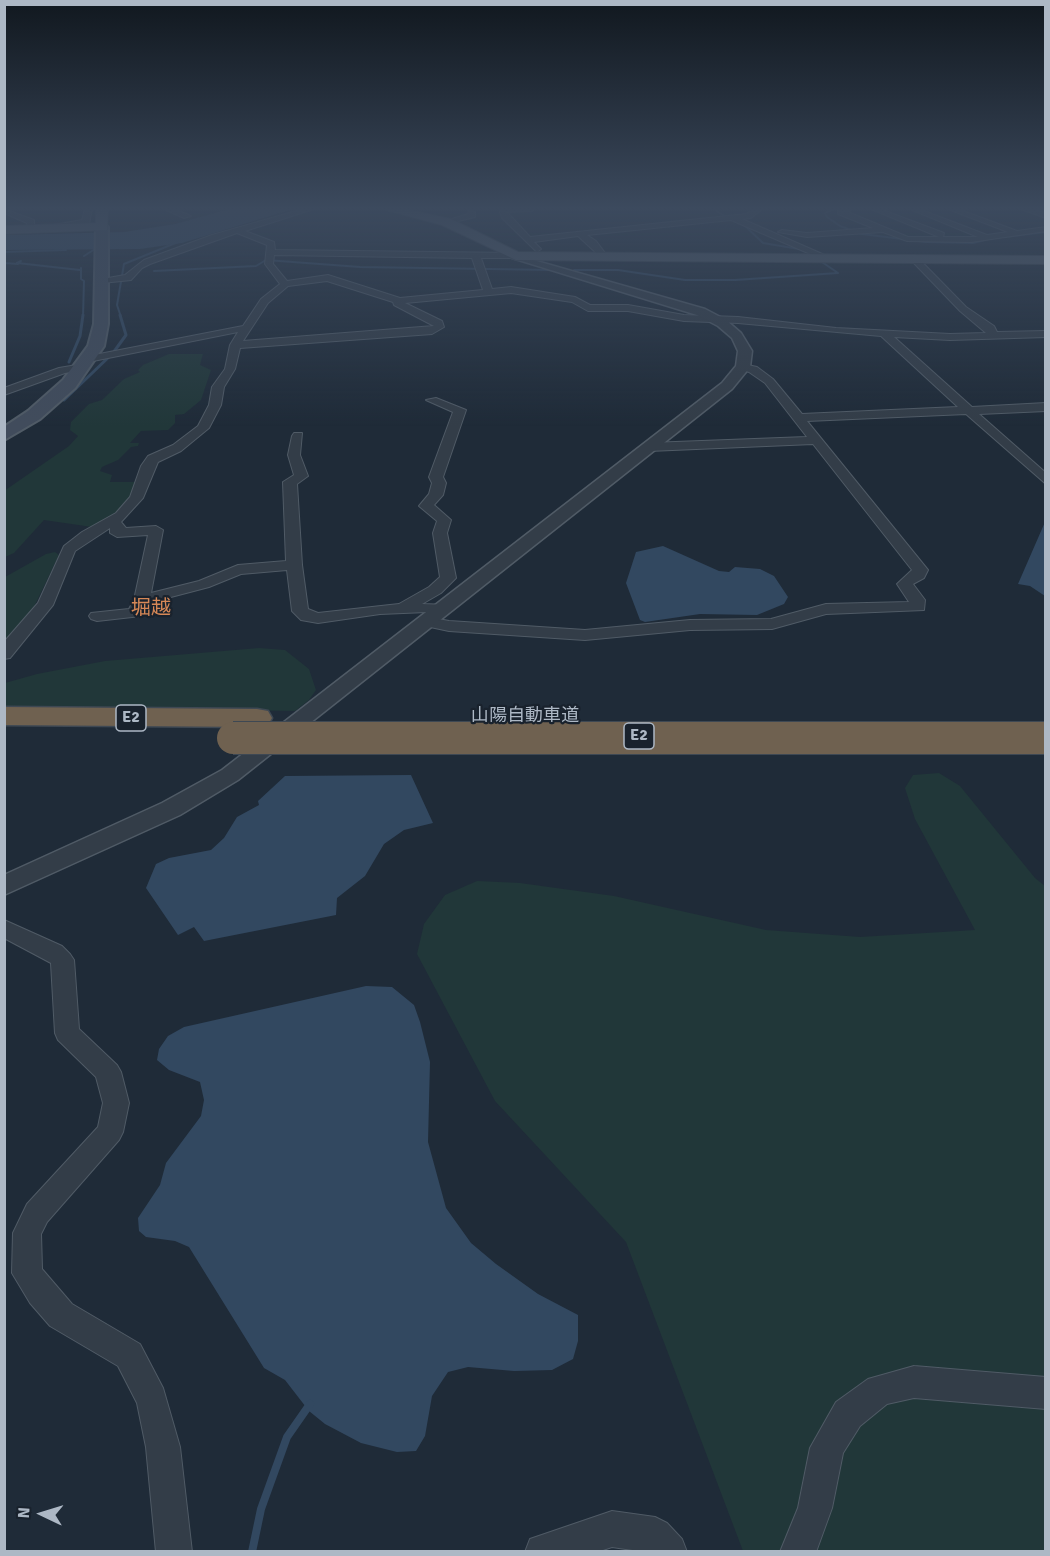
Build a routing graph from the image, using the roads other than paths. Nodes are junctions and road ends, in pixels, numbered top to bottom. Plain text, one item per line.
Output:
1 (113, 282) edge
2 (283, 282) edge
3 (311, 282) edge
4 (340, 282) edge
5 (485, 282) edge
6 (605, 282) edge
7 (936, 282) edge
8 (305, 283) junction
9 (285, 284) junction
10 (322, 288) dead end
11 (371, 291) junction
12 (488, 292) junction
13 (340, 294) dead end
14 (399, 301) junction
15 (715, 318) junction
16 (246, 328) junction
17 (884, 334) junction
18 (1033, 334) junction
19 (1046, 334) edge
20 (987, 336) junction
21 (1046, 343) edge
22 (235, 345) junction
23 (97, 360) junction
24 (743, 366) junction
25 (4, 392) edge
26 (432, 400) dead end
27 (1046, 407) edge
28 (967, 410) junction
29 (798, 418) junction
30 (4, 435) edge
31 (298, 436) dead end
32 (816, 440) junction
33 (649, 447) junction
34 (1046, 480) edge
35 (113, 523) junction
36 (294, 565) junction
37 (142, 600) junction
38 (444, 608) junction
39 (401, 609) junction
40 (97, 616) dead end
41 (427, 622) junction
42 (4, 654) edge
43 (4, 716) edge
44 (1046, 718) edge
45 (245, 728) junction
46 (4, 736) edge
47 (1046, 738) edge
48 (4, 886) edge
49 (4, 928) edge
50 (1046, 1393) edge
51 (174, 1551) edge
52 (543, 1551) edge
53 (669, 1551) edge
54 (798, 1551) edge

1 - 23 main road
2 - 9 street
3 - 8 street
4 - 11 street
5 - 12 street
6 - 15 street
7 - 20 street
8 - 9 street
8 - 10 street
9 - 16 street
11 - 13 street
11 - 14 street
12 - 14 street
12 - 15 street
14 - 22 street
15 - 17 street
15 - 24 street
16 - 22 street
16 - 23 street
17 - 20 street
17 - 28 street
18 - 19 street
18 - 20 street
18 - 21 street
22 - 35 street
23 - 25 street
23 - 30 main road
24 - 29 street
24 - 33 street
26 - 39 street
27 - 28 street
28 - 29 street
28 - 34 street
29 - 32 street
31 - 36 street
32 - 33 street
32 - 41 street
33 - 38 street
35 - 37 street
35 - 42 street
36 - 37 street
36 - 39 street
37 - 40 street
38 - 39 street
38 - 41 street
41 - 48 street
43 - 45 highway, 山陽自動車道 / E2
44 - 45 highway, 山陽自動車道 / E2
45 - 46 highway, 山陽自動車道 / E2
45 - 47 highway, 山陽自動車道 / E2, bridge
49 - 51 street
50 - 54 street
52 - 53 street

